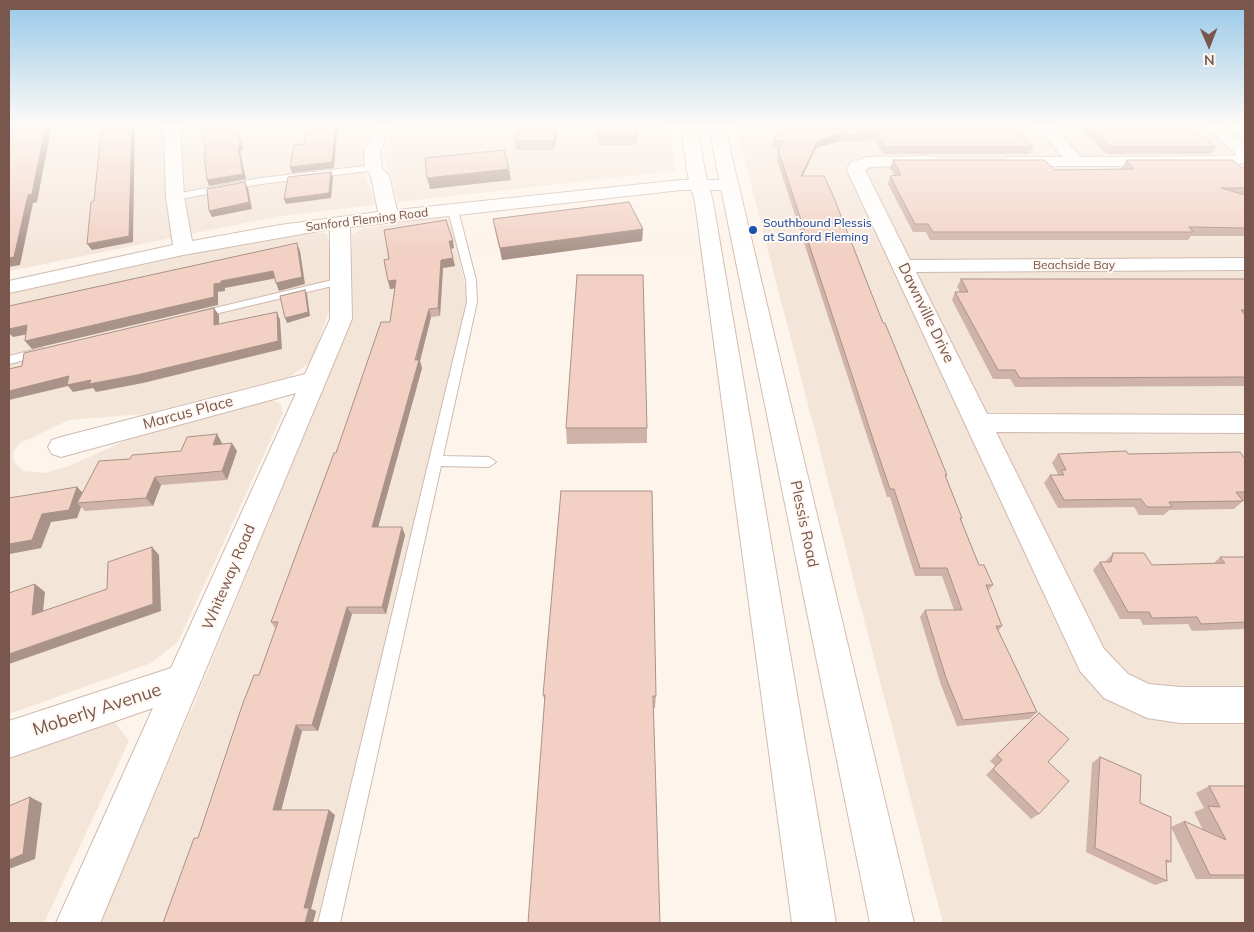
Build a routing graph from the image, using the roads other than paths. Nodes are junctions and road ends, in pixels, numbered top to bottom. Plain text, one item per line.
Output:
1 (174, 167) edge
2 (708, 167) edge
3 (715, 167) edge
4 (856, 167) edge
5 (374, 168) joint
6 (715, 185) junction
7 (175, 197) junction
8 (453, 210) junction
9 (389, 218) junction
10 (340, 222) junction
11 (183, 249) junction
12 (1245, 264) edge
13 (903, 266) junction
14 (341, 281) junction
15 (9, 287) edge
16 (189, 317) edge
17 (56, 349) edge
18 (9, 360) edge
19 (314, 380) junction
20 (979, 423) junction
21 (1245, 424) edge
22 (61, 447) dead end
23 (435, 461) junction
24 (489, 462) dead end
25 (184, 681) junction
26 (1245, 705) edge
27 (9, 739) edge
28 (78, 923) edge
29 (329, 923) edge
30 (814, 923) edge
31 (892, 923) edge

1 - 7 street
2 - 6 street, Plessis Road
3 - 6 street, Plessis Road
4 - 13 street, Dawnville Drive
5 - 7 lane
5 - 9 street
6 - 8 street, Sanford Fleming Road
6 - 30 street, Plessis Road
6 - 31 street, Plessis Road
7 - 11 street
8 - 9 street, Sanford Fleming Road
8 - 23 lane
9 - 10 street, Sanford Fleming Road
10 - 11 street, Sanford Fleming Road
10 - 14 street, Whiteway Road
11 - 15 street, Sanford Fleming Road
12 - 13 street, Beachside Bay
13 - 20 street, Dawnville Drive
14 - 16 lane
14 - 19 street, Whiteway Road
17 - 18 lane
19 - 22 street, Marcus Place
19 - 25 street, Whiteway Road
20 - 21 street
20 - 26 street, Dawnville Drive
23 - 24 lane
23 - 29 lane
25 - 27 street, Moberly Avenue
25 - 28 street, Whiteway Road

